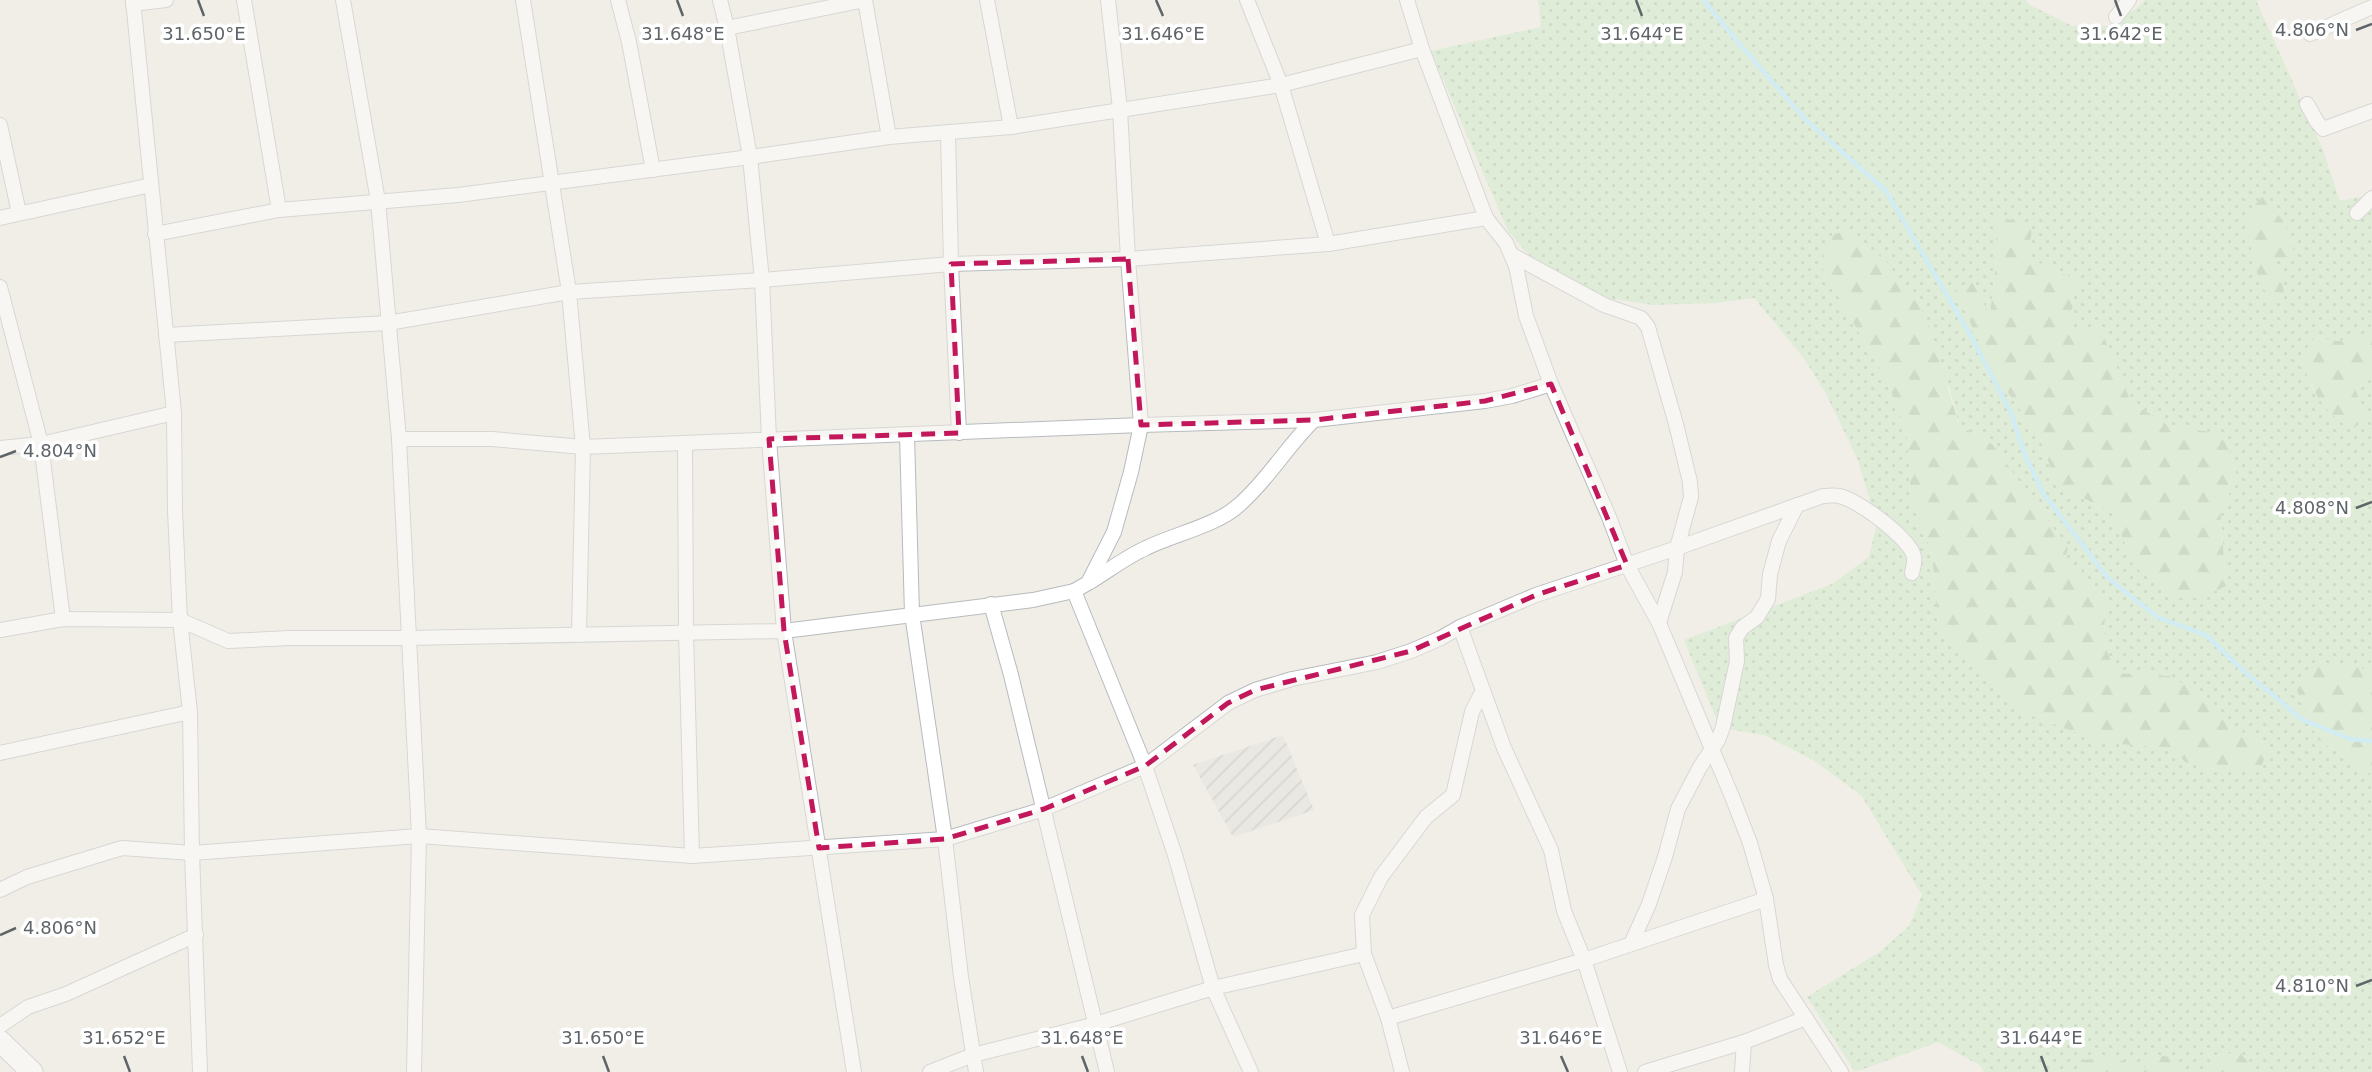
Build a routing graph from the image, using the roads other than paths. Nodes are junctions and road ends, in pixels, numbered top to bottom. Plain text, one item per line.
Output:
1 (166, 0) edge
2 (244, 0) edge
3 (343, 0) edge
4 (523, 0) edge
5 (618, 0) edge
6 (720, 0) edge
7 (865, 0) edge
8 (987, 0) edge
9 (1108, 0) edge
10 (1247, 0) edge
11 (1407, 0) edge
12 (2129, 0) edge
13 (133, 2) edge
14 (2372, 7) edge
15 (2116, 17) dead end
16 (727, 28) junction
17 (2310, 34) dead end
18 (1422, 49) junction
19 (1281, 85) junction
20 (2307, 104) dead end
21 (1120, 109) junction
22 (2372, 111) edge
23 (0, 125) edge
24 (1011, 127) junction
25 (948, 133) junction
26 (889, 137) junction
27 (750, 157) junction
28 (653, 170) junction
29 (553, 183) junction
30 (151, 185) junction
31 (2372, 198) edge
32 (378, 201) junction
33 (279, 210) junction
34 (19, 213) junction
35 (2357, 213) dead end
36 (0, 218) edge
37 (1486, 218) junction
38 (155, 234) junction
39 (1328, 244) junction
40 (1512, 255) junction
41 (1128, 259) junction
42 (950, 264) junction
43 (762, 280) junction
44 (0, 287) edge
45 (569, 292) junction
46 (388, 323) junction
47 (166, 335) junction
48 (1551, 384) junction
49 (174, 413) junction
50 (1314, 420) junction
51 (1141, 425) junction
52 (959, 433) junction
53 (907, 435) junction
54 (399, 439) junction
55 (769, 439) junction
56 (685, 443) junction
57 (41, 444) junction
58 (583, 447) junction
59 (0, 448) edge
60 (1797, 505) junction
61 (1677, 548) junction
62 (1627, 565) junction
63 (1912, 573) dead end
64 (1088, 583) junction
65 (1074, 591) junction
66 (991, 604) junction
67 (912, 614) junction
68 (63, 619) junction
69 (180, 620) junction
70 (1659, 622) junction
71 (1460, 627) junction
72 (0, 631) edge
73 (784, 631) junction
74 (685, 632) junction
75 (579, 635) junction
76 (407, 638) junction
77 (1482, 692) junction
78 (190, 712) junction
79 (1713, 748) junction
80 (0, 753) edge
81 (1145, 766) junction
82 (1044, 809) junction
83 (419, 836) junction
84 (945, 839) junction
85 (819, 848) junction
86 (192, 853) junction
87 (692, 856) junction
88 (0, 890) edge
89 (1766, 899) junction
90 (196, 935) junction
91 (1631, 944) junction
92 (1364, 954) junction
93 (1584, 960) junction
94 (1213, 988) junction
95 (1388, 1018) junction
96 (1806, 1018) junction
97 (1096, 1024) junction
98 (0, 1026) edge
99 (0, 1041) edge
100 (1744, 1042) junction
101 (973, 1055) junction
102 (32, 1072) edge
103 (200, 1072) edge
104 (414, 1072) edge
105 (854, 1072) edge
106 (930, 1072) edge
107 (976, 1072) edge
108 (1107, 1072) edge
109 (1251, 1072) edge
110 (1402, 1072) edge
111 (1620, 1072) edge
112 (1645, 1072) edge
113 (1742, 1072) edge
114 (1841, 1072) edge

1 - 13 street
2 - 33 street
3 - 32 street
4 - 29 street
5 - 28 street
6 - 16 street
7 - 16 street
7 - 26 street
8 - 24 street
9 - 21 street
10 - 19 street
11 - 18 street
12 - 15 street
13 - 30 street
14 - 17 street
16 - 27 street
18 - 19 street
18 - 37 street
19 - 21 street
19 - 39 street
20 - 22 street
21 - 24 street
21 - 41 street
23 - 34 street
24 - 25 street
25 - 26 street
25 - 42 street
26 - 27 street
27 - 28 street
27 - 43 street
28 - 29 street
29 - 32 street
29 - 45 street
30 - 34 street
30 - 38 street
31 - 35 street
32 - 33 street
32 - 46 street
33 - 38 street
34 - 36 street
37 - 39 street
37 - 40 street
38 - 47 street
39 - 41 street
40 - 48 street
40 - 61 street
41 - 42 street
41 - 51 street
42 - 43 street
42 - 52 street
43 - 45 street
43 - 55 street
44 - 57 street
45 - 46 street
45 - 58 street
46 - 47 street
46 - 54 street
47 - 49 street
48 - 50 street
48 - 62 street
49 - 57 street
49 - 69 street
50 - 51 street
50 - 64 street
51 - 52 street
51 - 64 street
52 - 53 street
53 - 55 street
53 - 67 street
54 - 58 street
54 - 76 street
55 - 56 street
55 - 73 street
56 - 58 street
56 - 74 street
57 - 59 street
57 - 68 street
58 - 75 street
60 - 61 street
60 - 63 street
60 - 79 street
61 - 62 street
61 - 70 street
62 - 70 street
62 - 71 street
64 - 65 street
65 - 66 street
65 - 81 street
66 - 67 street
66 - 82 street
67 - 73 street
67 - 84 street
68 - 69 street
68 - 72 street
69 - 76 street
69 - 78 street
70 - 79 street
71 - 77 street
71 - 81 street
73 - 74 street
73 - 85 street
74 - 75 street
74 - 87 street
75 - 76 street
76 - 83 street
77 - 92 street
77 - 93 street
78 - 80 street
78 - 86 street
79 - 89 street
79 - 91 street
81 - 82 street
81 - 94 street
82 - 84 street
82 - 97 street
83 - 86 street
83 - 87 street
83 - 104 street
84 - 85 street
84 - 101 street
85 - 87 street
85 - 105 street
86 - 88 street
86 - 90 street
89 - 91 street
89 - 96 street
90 - 98 street
90 - 103 street
91 - 93 street
92 - 94 street
92 - 95 street
93 - 95 street
93 - 111 street
94 - 97 street
94 - 109 street
95 - 110 street
96 - 100 street
96 - 114 street
97 - 101 street
97 - 108 street
99 - 102 street
100 - 112 street
100 - 113 street
101 - 106 street
101 - 107 street

